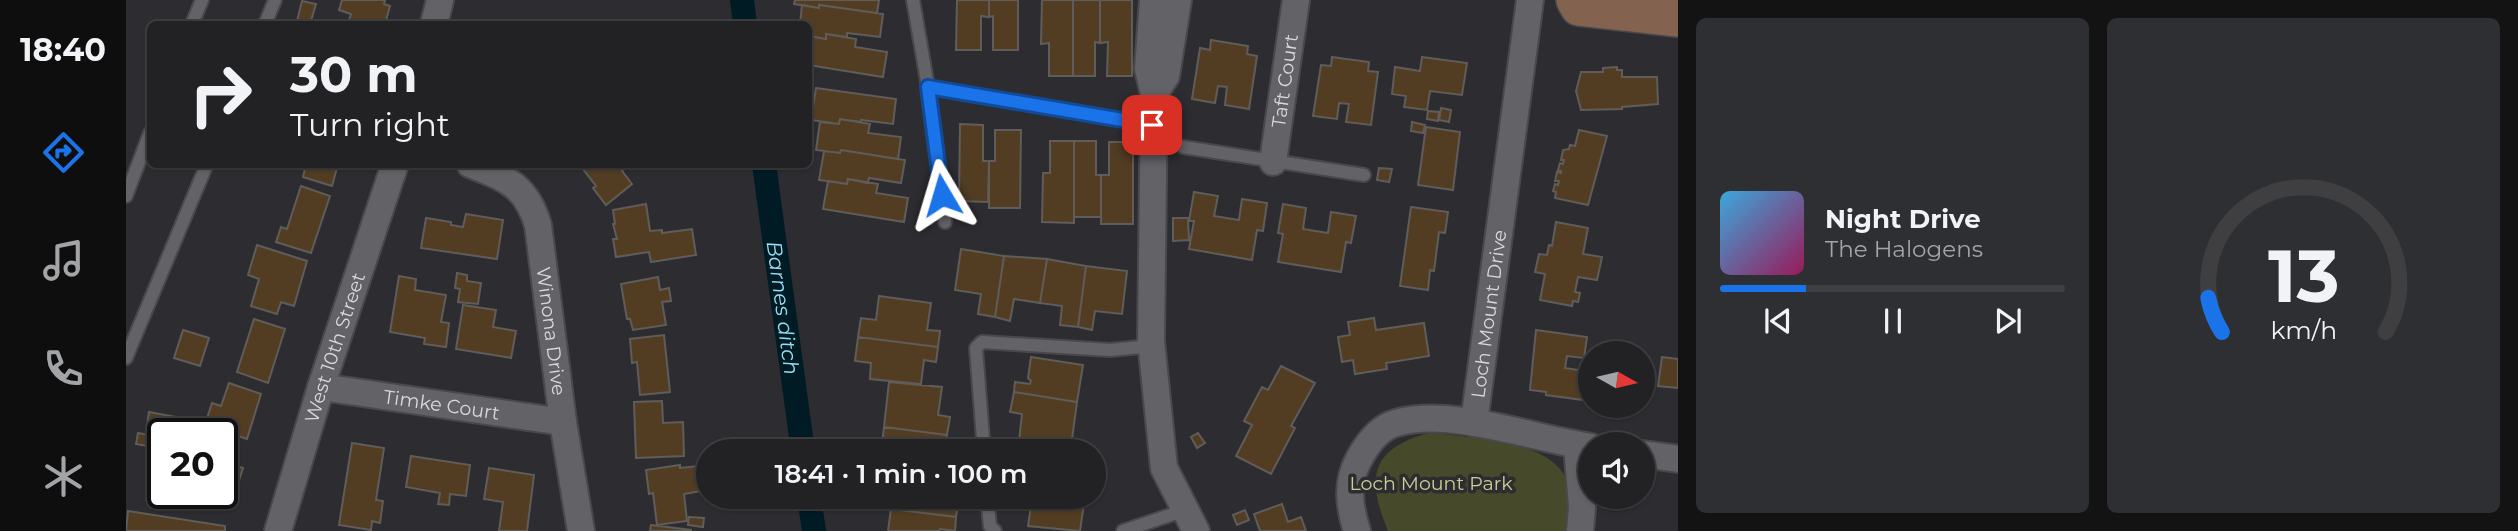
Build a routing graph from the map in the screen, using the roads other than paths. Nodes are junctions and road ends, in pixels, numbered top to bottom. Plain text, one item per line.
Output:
1 (202, 0) edge
2 (275, 0) edge
3 (440, 0) edge
4 (914, 0) edge
5 (1153, 0) edge
6 (1178, 0) edge
7 (1296, 0) edge
8 (1530, 0) edge
9 (1575, 0) edge
10 (1678, 18) edge
11 (193, 21) edge
12 (266, 21) edge
13 (435, 21) edge
14 (928, 87) junction
15 (1154, 94) junction
16 (1152, 125) junction
17 (147, 141) edge
18 (1183, 147) dead end
19 (1273, 162) junction
20 (205, 168) edge
21 (394, 168) edge
22 (479, 168) edge
23 (1364, 176) dead end
24 (126, 197) edge
25 (945, 222) dead end
26 (1152, 346) junction
27 (126, 358) edge
28 (321, 387) junction
29 (563, 422) junction
30 (1474, 424) junction
31 (983, 439) edge
32 (1578, 445) edge
33 (1655, 456) edge
34 (1678, 459) edge
35 (988, 509) edge
36 (1582, 509) edge
37 (1191, 521) edge
38 (278, 531) edge
39 (581, 531) edge
40 (995, 531) edge
41 (1123, 531) edge
42 (1357, 531) edge
43 (1580, 531) edge

1 - 11 lane
2 - 12 lane
3 - 13 street
4 - 14 lane
5 - 15 street
6 - 15 street
7 - 19 street, Taft Court
8 - 30 street, Loch Mount Drive
9 - 10 main road
14 - 16 lane
14 - 25 lane
15 - 16 street
16 - 26 street
17 - 24 lane
18 - 19 lane
19 - 23 lane
20 - 27 lane
21 - 28 street, West 10th Street
22 - 29 street, Winona Drive
26 - 31 lane
26 - 37 street
28 - 29 street, Timke Court
28 - 38 street, West 10th Street
29 - 39 street, Winona Drive
30 - 32 street
30 - 42 street, Loch Mount Drive
33 - 34 street
35 - 40 lane
36 - 43 street
37 - 41 lane

